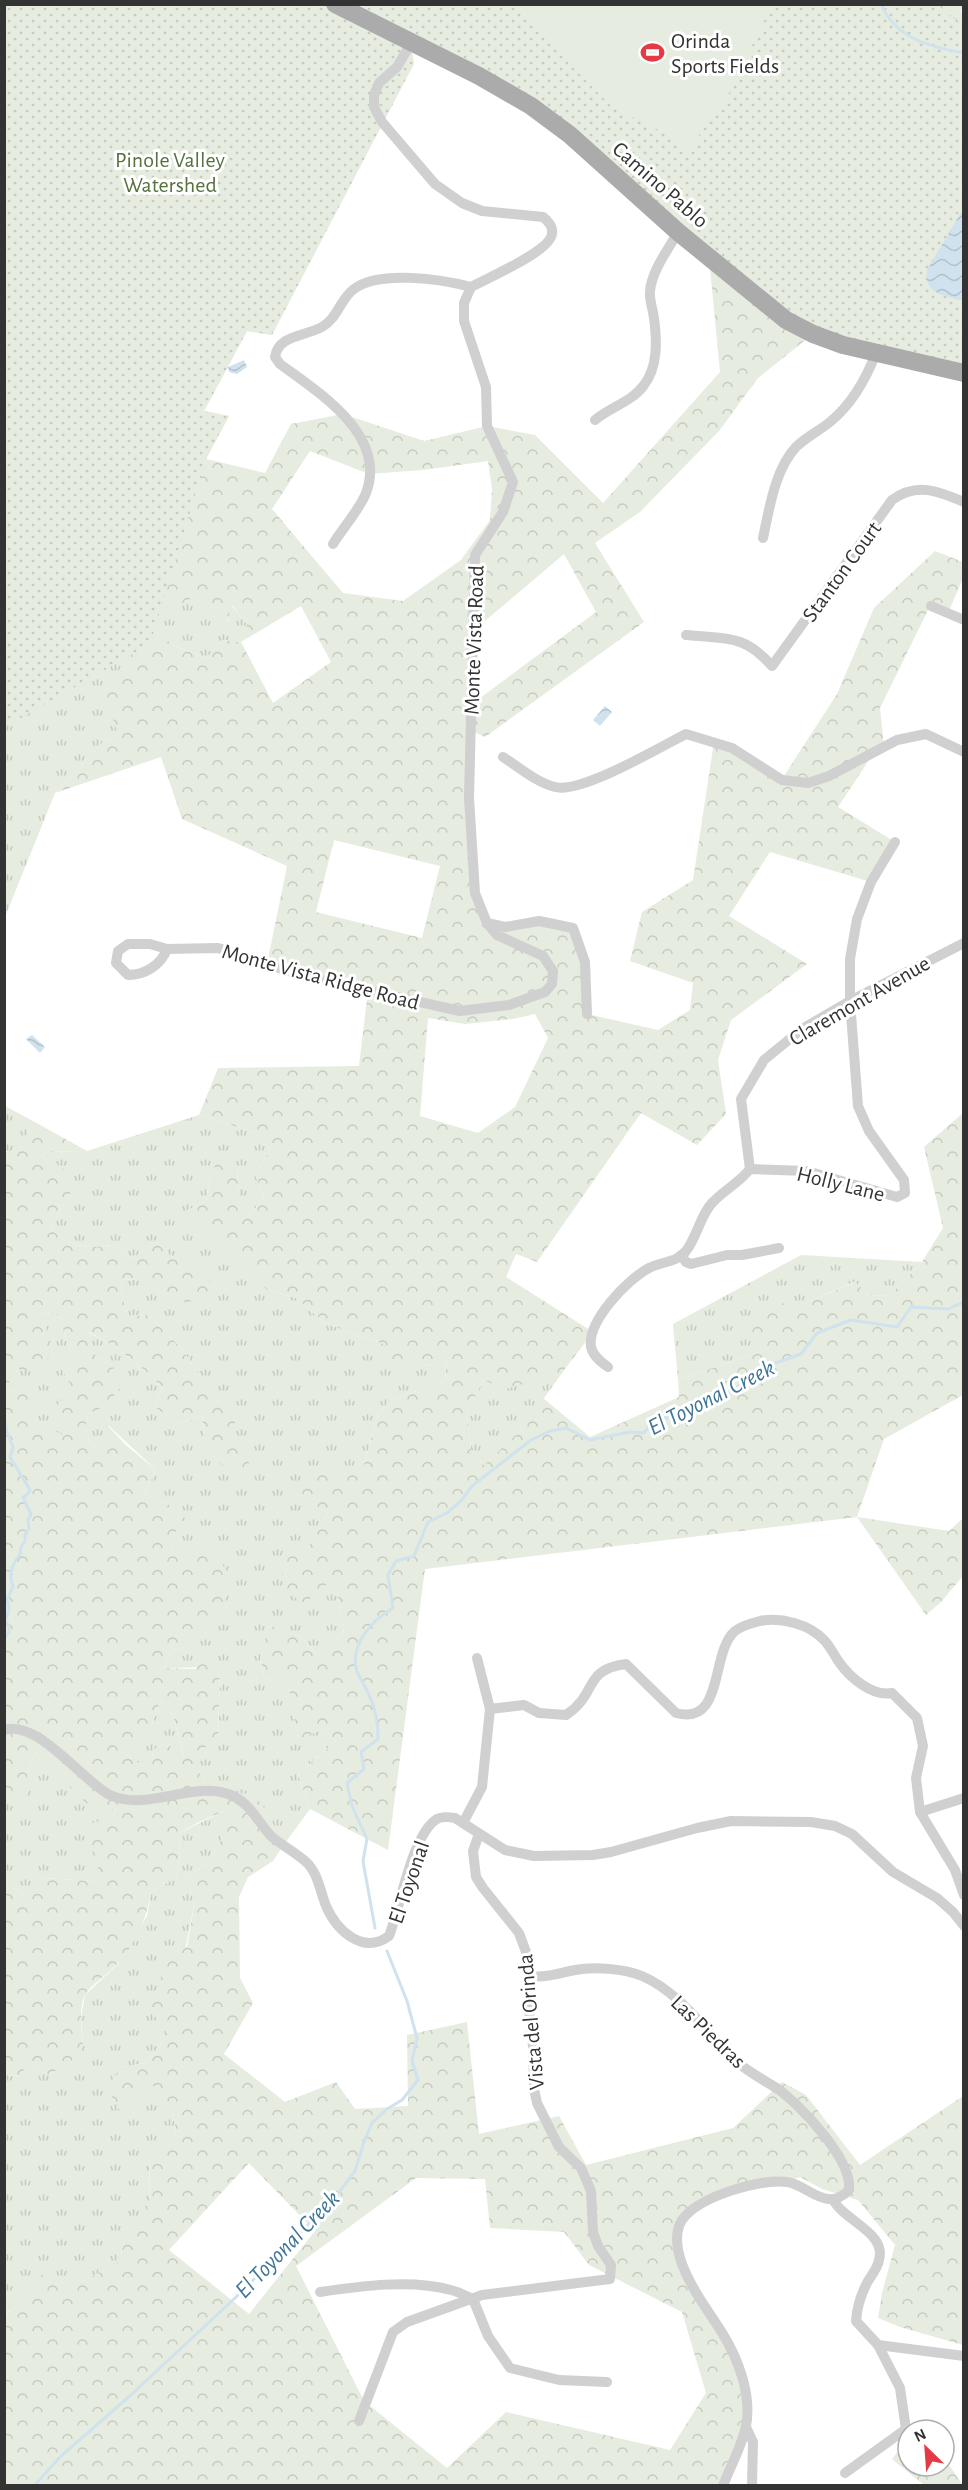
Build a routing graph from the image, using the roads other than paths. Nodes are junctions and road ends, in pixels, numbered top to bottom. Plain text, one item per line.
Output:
1 (335, 4) edge
2 (411, 43) junction
3 (678, 232) junction
4 (471, 286) junction
5 (876, 353) junction
6 (963, 373) edge
7 (595, 420) dead end
8 (963, 502) edge
9 (763, 538) dead end
10 (333, 544) dead end
11 (930, 606) dead end
12 (963, 620) edge
13 (686, 635) dead end
14 (963, 752) edge
15 (503, 757) dead end
16 (895, 842) dead end
17 (487, 923) junction
18 (963, 943) edge
19 (166, 949) dead end
20 (850, 1001) junction
21 (587, 1014) dead end
22 (750, 1169) junction
23 (779, 1248) dead end
24 (681, 1255) junction
25 (608, 1367) dead end
26 (477, 1658) dead end
27 (490, 1709) junction
28 (4, 1730) edge
29 (963, 1798) edge
30 (920, 1812) junction
31 (463, 1823) junction
32 (479, 1834) junction
33 (963, 1895) edge
34 (963, 1926) edge
35 (530, 1976) junction
36 (833, 2199) junction
37 (320, 2292) dead end
38 (473, 2299) junction
39 (878, 2345) junction
40 (963, 2355) edge
41 (608, 2382) dead end
42 (359, 2421) dead end
43 (746, 2427) junction
44 (845, 2473) dead end
45 (723, 2486) edge
46 (752, 2486) edge

1 - 2 main road, Camino Pablo
2 - 3 main road, Camino Pablo
2 - 4 street
3 - 5 main road, Camino Pablo
3 - 7 street
4 - 10 street
4 - 17 street, Monte Vista Road
5 - 6 main road, Camino Pablo
5 - 9 street
8 - 13 street, Stanton Court
11 - 12 street
14 - 15 street
16 - 20 street, Holly Lane
17 - 19 street, Monte Vista Ridge Road
17 - 21 street
18 - 20 street, Claremont Avenue
20 - 22 street, Claremont Avenue
20 - 22 street, Holly Lane
22 - 24 street
23 - 24 street
24 - 25 street
26 - 27 street
27 - 30 street
27 - 31 street
28 - 31 street, El Toyonal
29 - 30 street
30 - 33 street
31 - 32 street, El Toyonal
32 - 34 street, El Toyonal
32 - 35 street, Vista del Orinda
35 - 36 street, Las Piedras
35 - 38 street, Vista del Orinda
36 - 39 street
36 - 43 street
37 - 38 street
38 - 41 street
38 - 42 street, Vista del Orinda
39 - 40 street
39 - 44 street
43 - 45 street
43 - 46 street

